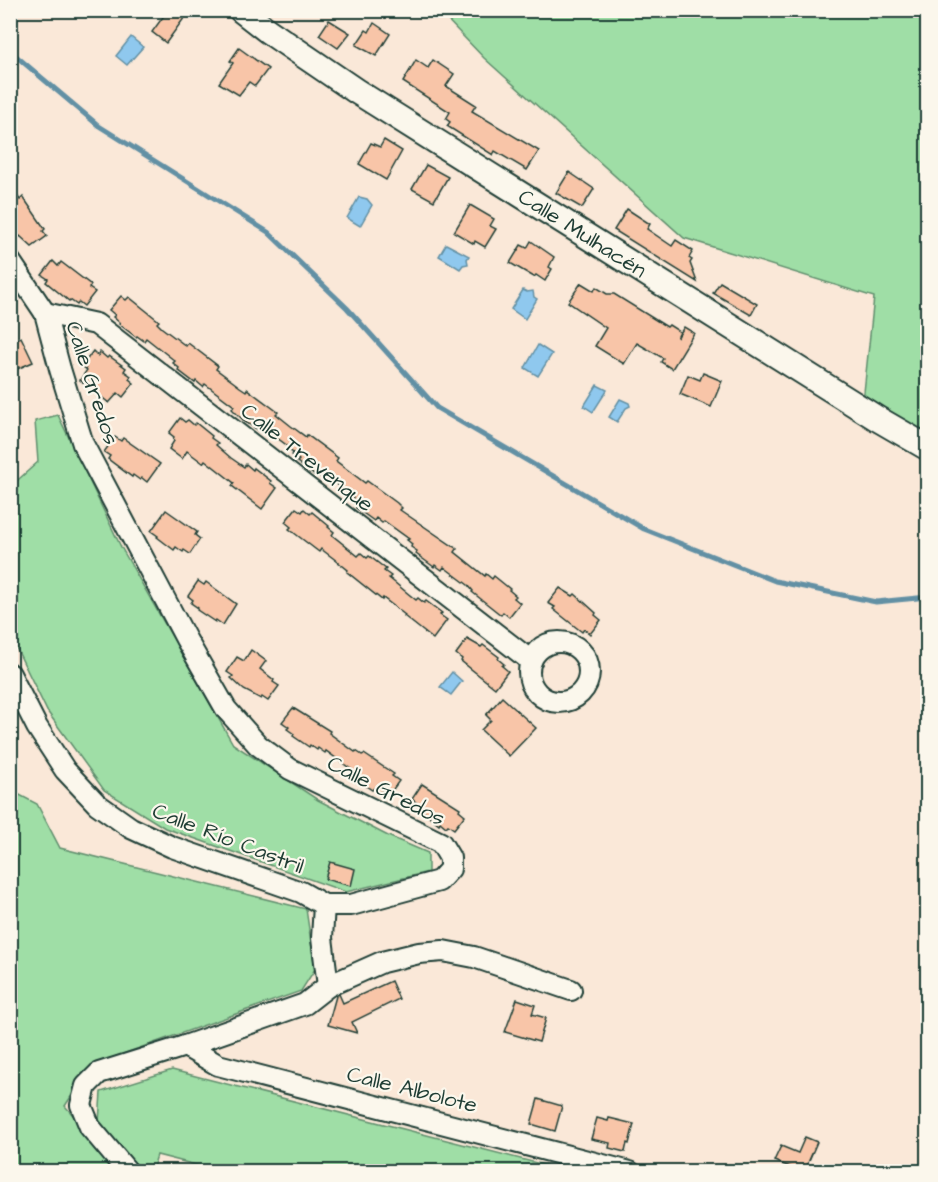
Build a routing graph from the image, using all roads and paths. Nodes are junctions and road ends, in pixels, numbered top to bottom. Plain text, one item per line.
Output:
1 (242, 10) edge
2 (10, 261) edge
3 (45, 313) junction
4 (927, 448) edge
5 (531, 661) dead end
6 (10, 674) edge
7 (324, 905) junction
8 (328, 986) junction
9 (571, 990) dead end
10 (185, 1046) junction
11 (128, 1172) edge
12 (630, 1172) edge

1 - 4 street, Calle Mulhacén
2 - 3 street, Calle Gredos
3 - 5 street, Calle Trevenque
3 - 7 street, Calle Gredos
6 - 7 street, Calle Río Castril
7 - 8 street
8 - 9 street
8 - 10 street
10 - 11 street
10 - 12 street, Calle Albolote

